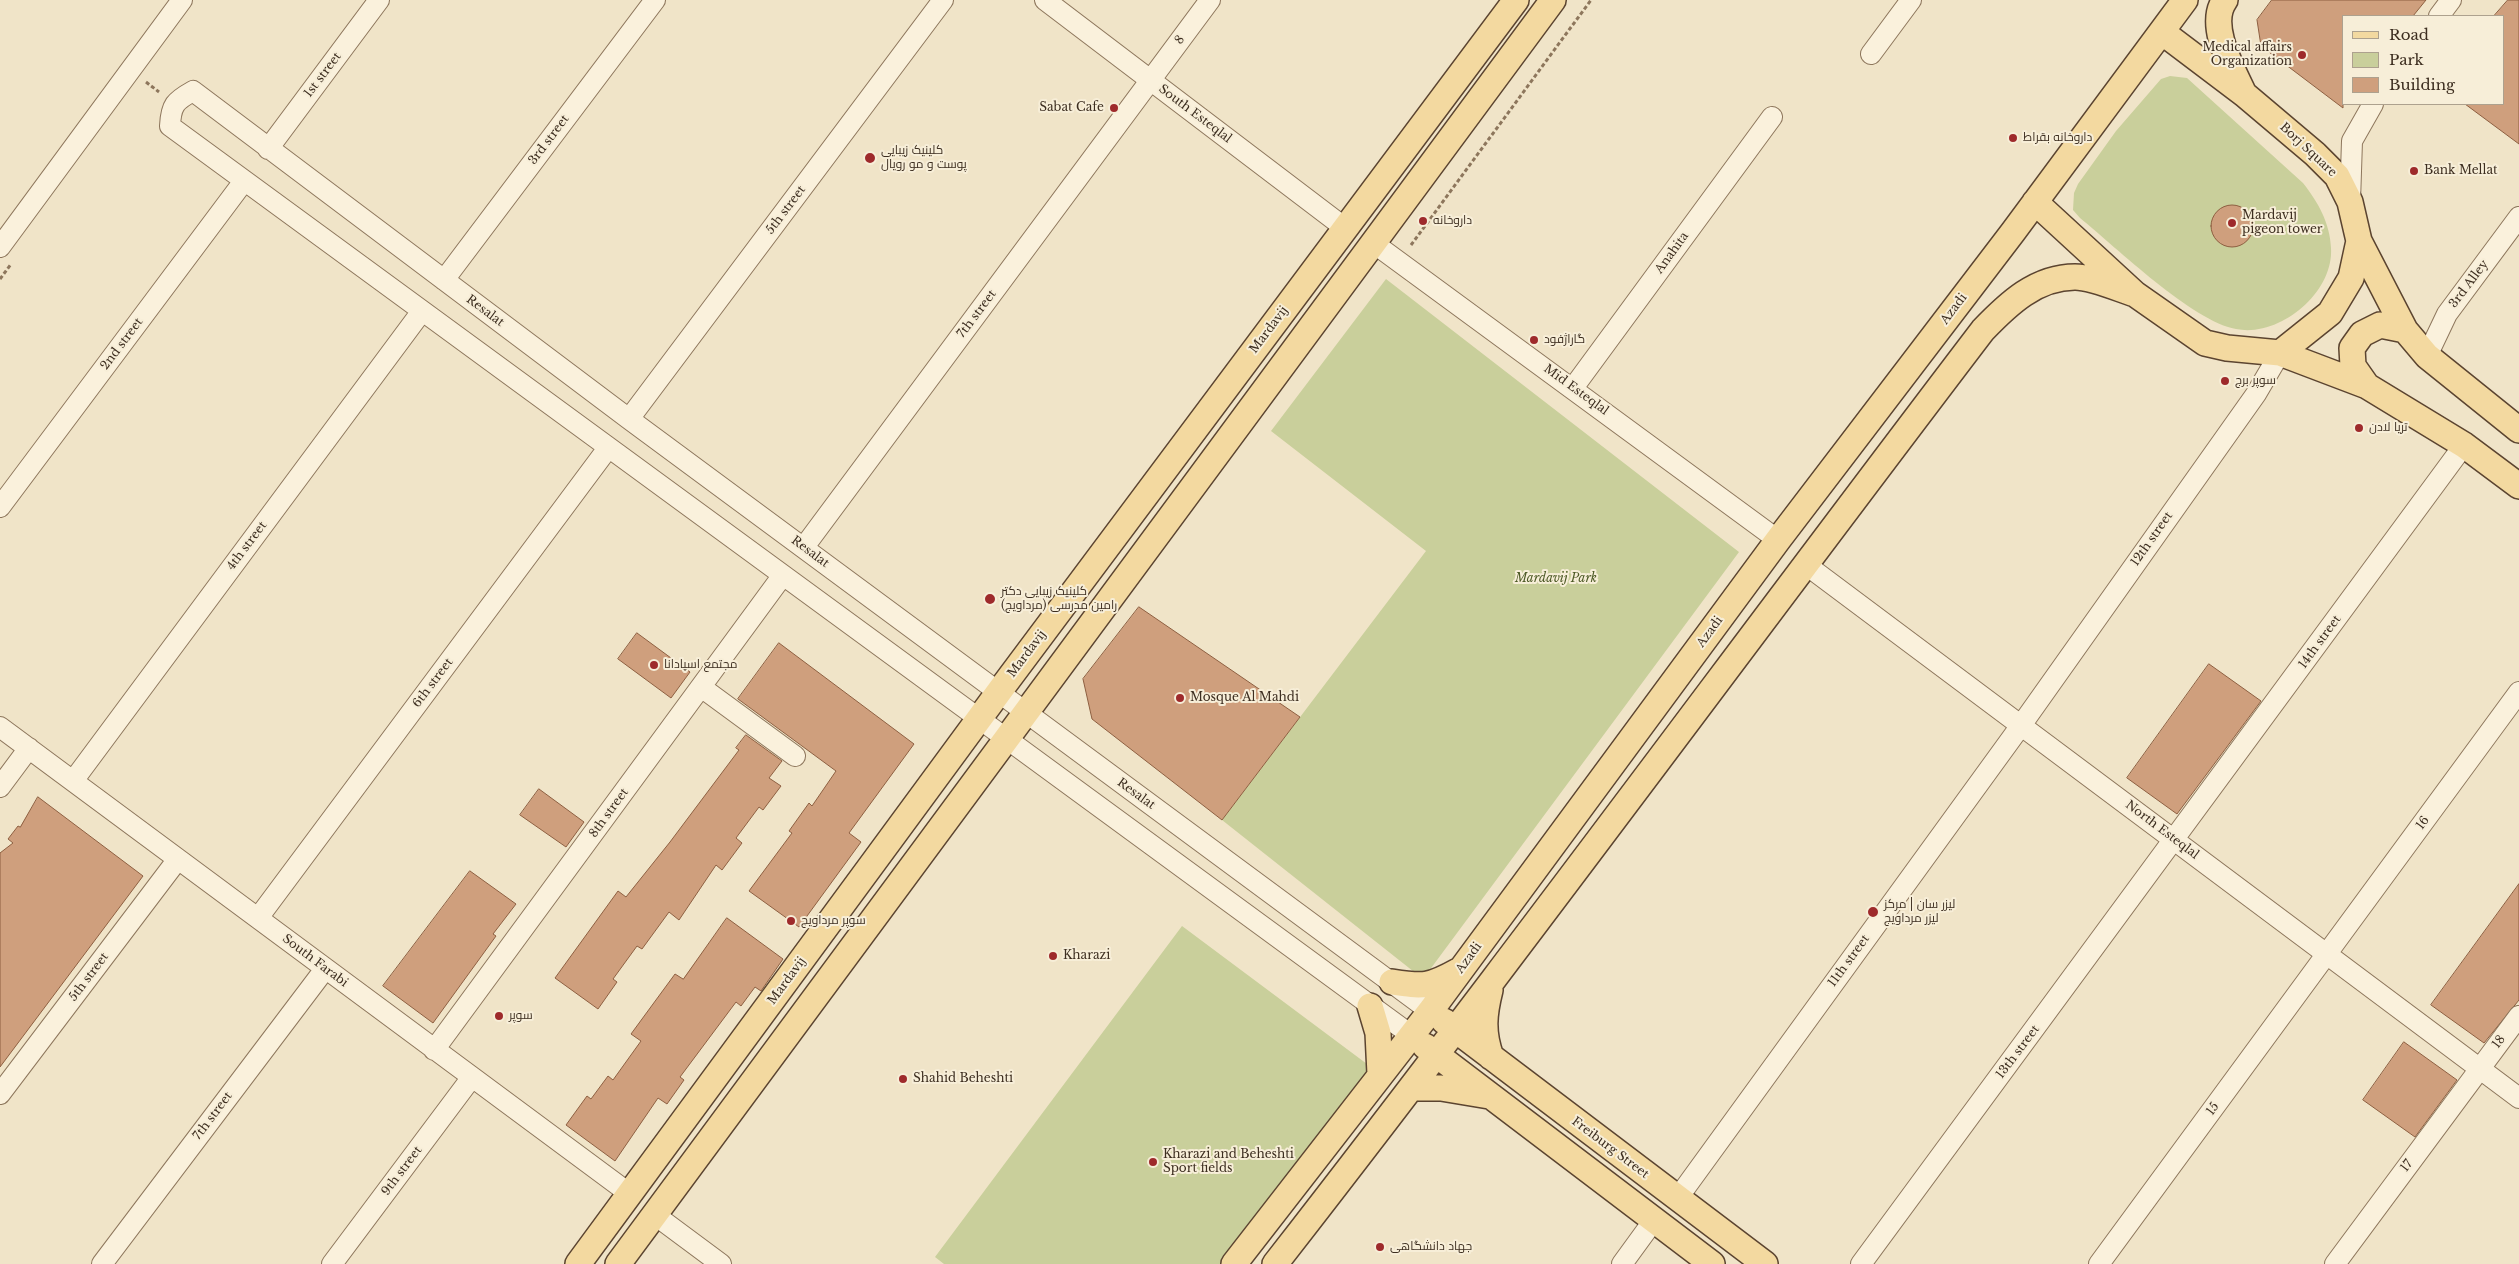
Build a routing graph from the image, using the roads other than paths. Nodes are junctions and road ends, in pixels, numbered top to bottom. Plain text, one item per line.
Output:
1 (182, 0) edge
2 (379, 0) edge
3 (655, 0) edge
4 (943, 0) edge
5 (1045, 0) edge
6 (1210, 0) edge
7 (1516, 0) edge
8 (1553, 0) edge
9 (1911, 0) edge
10 (2185, 0) edge
11 (2225, 0) edge
12 (2451, 0) edge
13 (2439, 15) edge
14 (2162, 32) junction
15 (1870, 54) dead end
16 (1150, 81) junction
17 (2244, 94) junction
18 (2373, 105) edge
19 (1772, 117) dead end
20 (268, 149) junction
21 (244, 181) junction
22 (2035, 202) junction
23 (2350, 202) junction
24 (2519, 217) edge
25 (1345, 228) junction
26 (2360, 241) junction
27 (1372, 242) junction
28 (0, 247) edge
29 (444, 280) junction
30 (2136, 294) junction
31 (422, 311) junction
32 (2405, 330) junction
33 (2280, 353) junction
34 (2427, 356) junction
35 (2367, 386) junction
36 (1573, 388) junction
37 (629, 419) junction
38 (2519, 430) edge
39 (2464, 445) junction
40 (608, 448) junction
41 (2519, 486) edge
42 (0, 507) edge
43 (1778, 540) junction
44 (804, 547) junction
45 (1805, 564) junction
46 (783, 575) junction
47 (701, 687) junction
48 (2519, 692) edge
49 (998, 693) junction
50 (1025, 712) junction
51 (978, 720) junction
52 (2022, 724) junction
53 (0, 726) edge
54 (1006, 739) junction
55 (29, 748) junction
56 (795, 756) dead end
57 (73, 781) junction
58 (0, 787) edge
59 (2175, 840) junction
60 (178, 859) junction
61 (258, 918) junction
62 (2327, 954) junction
63 (1462, 968) junction
64 (325, 969) junction
65 (1392, 982) junction
66 (1492, 982) junction
67 (1370, 1006) junction
68 (1430, 1011) junction
69 (2519, 1016) edge
70 (1456, 1031) junction
71 (1411, 1036) junction
72 (434, 1050) junction
73 (1438, 1055) junction
74 (1491, 1057) junction
75 (2480, 1069) junction
76 (1380, 1074) junction
77 (472, 1077) junction
78 (1412, 1088) junction
79 (0, 1094) edge
80 (1492, 1096) junction
81 (2519, 1098) edge
82 (630, 1194) junction
83 (1677, 1199) junction
84 (655, 1215) junction
85 (1654, 1220) junction
86 (102, 1264) edge
87 (332, 1264) edge
88 (578, 1264) edge
89 (618, 1264) edge
90 (721, 1264) edge
91 (1234, 1264) edge
92 (1275, 1264) edge
93 (1622, 1264) edge
94 (1712, 1264) edge
95 (1765, 1264) edge
96 (1861, 1264) edge
97 (2099, 1264) edge
98 (2335, 1264) edge

1 - 28 street
2 - 20 street, 1st street
3 - 29 street, 3rd street
4 - 37 street, 5th street
5 - 16 street, South Esteqlal
6 - 16 street, 8
7 - 25 main road, Mardavij
8 - 27 main road
9 - 15 street
10 - 14 main road, Azadi
11 - 17 main road
12 - 13 street
14 - 17 main road, Borj Square
14 - 22 main road, Azadi
16 - 25 street, South Esteqlal
16 - 44 street, 7th street
17 - 23 main road, Borj Square
18 - 23 street
19 - 36 street, Anahita
20 - 21 street, Resalat
20 - 29 street, Resalat
21 - 31 street
21 - 42 street, 2nd street
22 - 30 main road
22 - 43 main road, Azadi
23 - 26 main road, Borj Square
24 - 34 street, 3rd Alley
25 - 49 main road, Mardavij
26 - 32 main road
26 - 33 main road, Borj Square
27 - 36 street, Mid Esteqlal
27 - 50 main road
29 - 37 street, Resalat
30 - 33 main road
30 - 45 main road
31 - 40 street
31 - 57 street, 4th street
32 - 34 main road
32 - 35 main road
33 - 35 main road
33 - 52 street, 12th street
34 - 38 main road
35 - 39 main road
36 - 43 street, Mid Esteqlal
37 - 44 street, Resalat
39 - 41 main road
39 - 59 street, 14th street
40 - 46 street
40 - 61 street, 6th street
43 - 63 main road, Azadi
44 - 49 street, Resalat
45 - 52 street, North Esteqlal
45 - 66 main road
46 - 47 street, 8th street
46 - 51 street
47 - 56 street
47 - 72 street, 8th street
48 - 62 street, 16
49 - 50 street, Resalat
49 - 51 main road, Mardavij
50 - 54 main road
50 - 65 street, Resalat
51 - 54 street
51 - 82 main road, Mardavij
52 - 59 street, North Esteqlal
52 - 83 street, 11th street
53 - 55 street, South Farabi
54 - 67 street
54 - 84 main road
55 - 57 street, South Farabi
55 - 58 street
57 - 60 street, South Farabi
59 - 62 street, North Esteqlal
59 - 96 street, 13th street
60 - 61 street, South Farabi
60 - 79 street, 5th street
61 - 64 street, South Farabi
62 - 75 street, North Esteqlal
62 - 97 street, 15
63 - 65 main road
63 - 68 main road, Azadi
64 - 72 street, South Farabi
64 - 86 street, 7th street
65 - 68 street, Resalat
66 - 70 main road
66 - 74 main road
67 - 71 street
67 - 76 main road
68 - 70 main road, Freiburg Street
68 - 71 main road, Azadi
69 - 75 street, 18
70 - 73 main road
70 - 74 main road, Freiburg Street
71 - 73 main road
71 - 76 main road, Azadi
72 - 77 street, South Farabi
73 - 78 main road
73 - 80 main road
74 - 83 main road, Freiburg Street
75 - 81 street, North Esteqlal
75 - 98 street, 17
76 - 91 main road, Azadi
77 - 82 street, South Farabi
77 - 87 street, 9th street
78 - 80 main road
78 - 92 main road
80 - 85 main road
82 - 88 main road, Mardavij
83 - 95 main road, Freiburg Street
84 - 89 main road
84 - 90 street
85 - 93 street
85 - 94 main road

